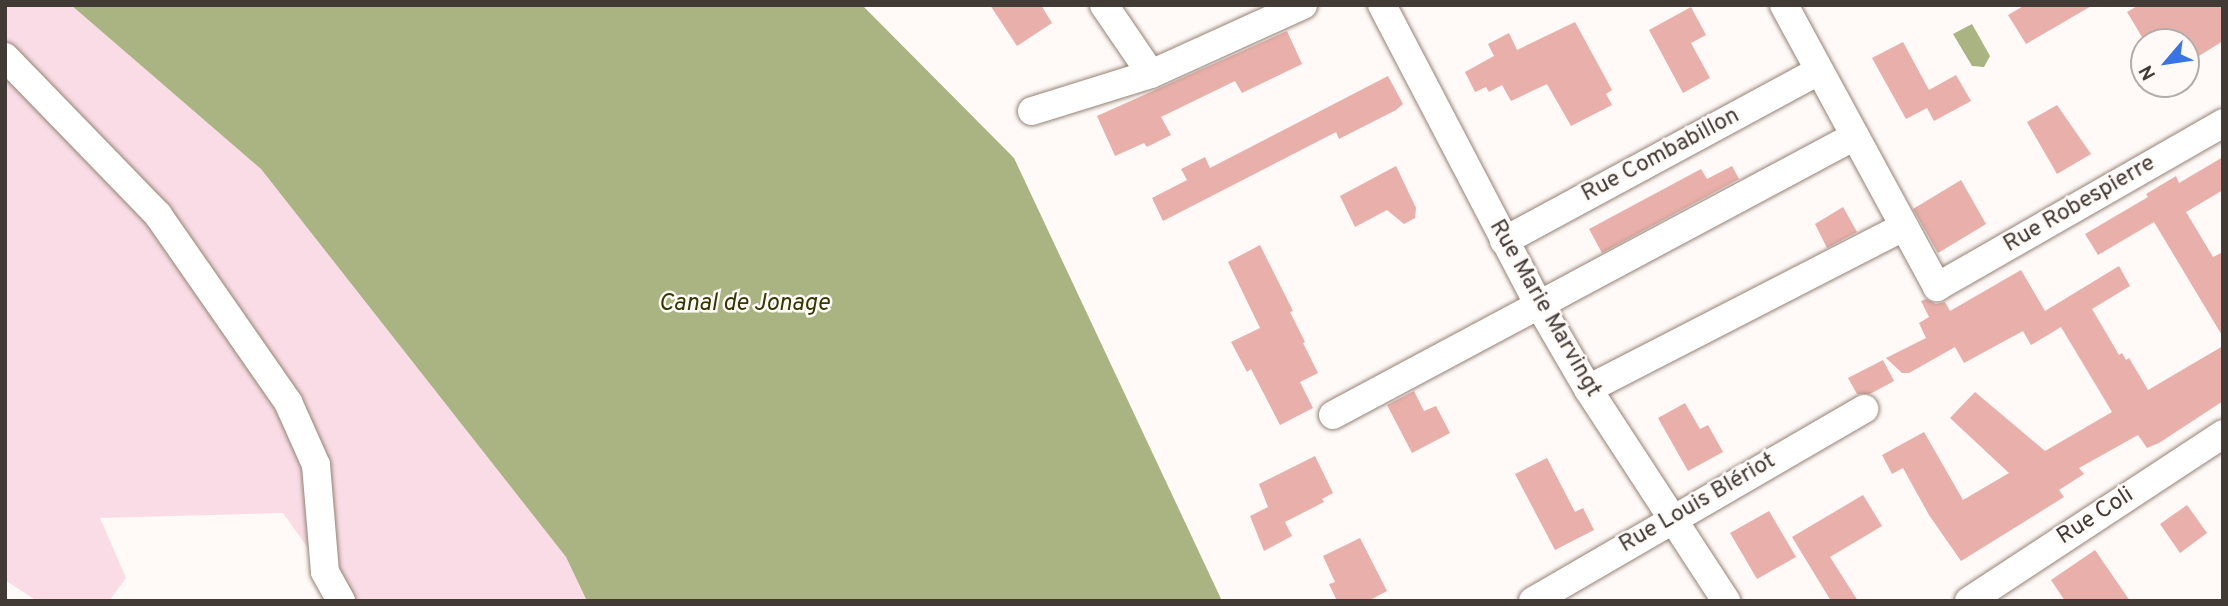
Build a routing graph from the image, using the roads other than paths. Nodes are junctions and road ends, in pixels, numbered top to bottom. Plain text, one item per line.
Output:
1 (1104, 5) edge
2 (1303, 5) edge
3 (1382, 5) edge
4 (1784, 5) edge
5 (5, 57) edge
6 (1819, 71) junction
7 (1151, 75) junction
8 (1032, 111) dead end
9 (2223, 123) edge
10 (1855, 136) junction
11 (1903, 227) junction
12 (1504, 241) junction
13 (1538, 303) junction
14 (1588, 389) junction
15 (1864, 409) dead end
16 (1333, 415) dead end
17 (2223, 434) edge
18 (1672, 517) junction
19 (341, 601) edge
20 (1532, 601) edge
21 (1726, 601) edge
22 (1969, 601) edge

1 - 7 street
2 - 7 street
3 - 12 street, Rue Marie Marvingt
4 - 6 street
5 - 19 street
6 - 10 street
6 - 12 street, Rue Combabillon
7 - 8 street
9 - 11 street, Rue Robespierre
10 - 11 street
10 - 13 street
11 - 14 street
12 - 13 street, Rue Marie Marvingt
13 - 14 street, Rue Marie Marvingt
13 - 16 street
14 - 18 street, Rue Marie Marvingt
15 - 18 street, Rue Louis Blériot
17 - 22 street, Rue Coli
18 - 20 street, Rue Louis Blériot
18 - 21 street, Rue Marie Marvingt

